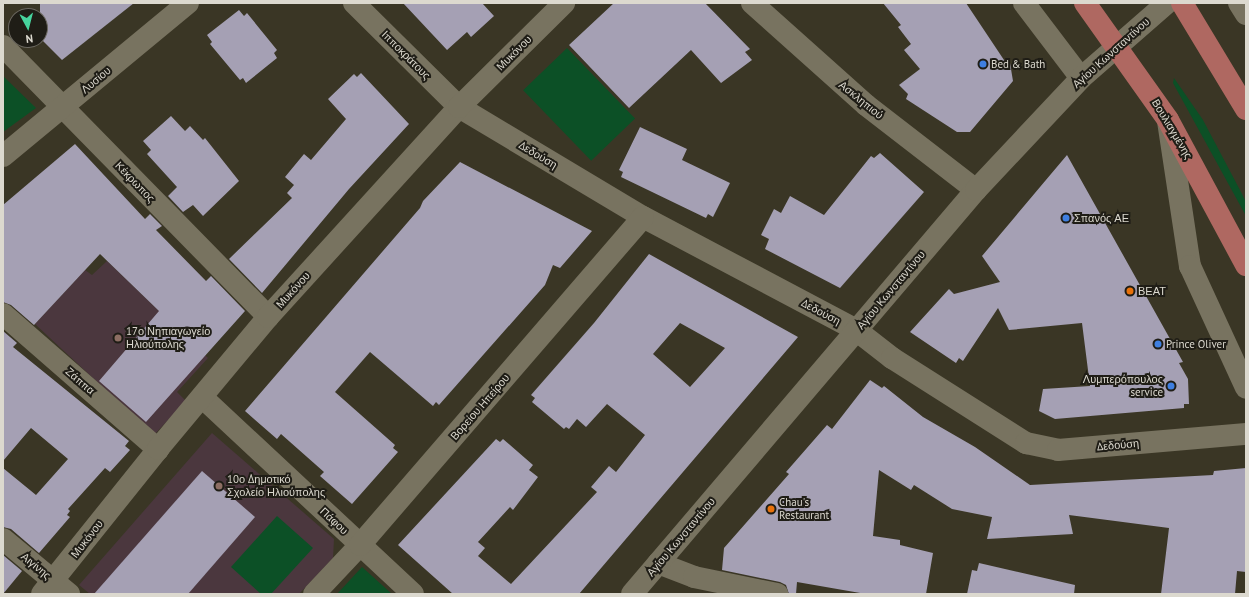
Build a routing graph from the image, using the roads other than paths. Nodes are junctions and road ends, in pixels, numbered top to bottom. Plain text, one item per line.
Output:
1 (188, 3) edge
2 (354, 3) edge
3 (564, 3) edge
4 (752, 3) edge
5 (1024, 3) edge
6 (1085, 3) edge
7 (1167, 3) edge
8 (1182, 3) edge
9 (1239, 3) edge
10 (1246, 14) edge
11 (1117, 44) junction
12 (3, 46) edge
13 (1081, 78) junction
14 (459, 107) junction
15 (63, 108) junction
16 (1246, 109) edge
17 (1168, 120) junction
18 (3, 156) edge
19 (976, 190) junction
20 (643, 217) junction
21 (1246, 265) edge
22 (3, 314) edge
23 (268, 318) junction
24 (856, 330) junction
25 (1246, 388) edge
26 (203, 398) junction
27 (1246, 434) edge
28 (158, 449) junction
29 (3, 539) edge
30 (360, 545) junction
31 (658, 563) junction
32 (55, 590) edge
33 (314, 594) edge
34 (413, 594) edge
35 (632, 594) edge
36 (777, 594) edge

1 - 15 street, Λυσίου
2 - 14 street, Ιπποκράτους
3 - 14 street, Μυκόνου
4 - 19 street, Ασκληπιού
5 - 13 street
6 - 11 main road, Βουλιαγμένης
7 - 11 street, Αγίου Κωνσταντίνου
8 - 16 main road
9 - 10 street
11 - 13 street, Αγίου Κωνσταντίνου
11 - 17 main road, Βουλιαγμένης
12 - 15 street, Κέκρωπος
13 - 19 street, Αγίου Κωνσταντίνου
14 - 20 street, Δεδούση
14 - 23 street, Μυκόνου
15 - 18 street, Λυσίου
15 - 23 street, Κέκρωπος
17 - 21 main road, Βουλιαγμένης
17 - 25 street
19 - 24 street, Αγίου Κωνσταντίνου
20 - 24 street, Δεδούση
20 - 30 street, Βορείου Ηπείρου
22 - 28 street, Ζάππα
23 - 26 street, Μυκόνου
24 - 27 street, Δεδούση
24 - 31 street, Αγίου Κωνσταντίνου
26 - 28 street, Μυκόνου
26 - 30 street, Πάφου
28 - 32 street, Μυκόνου
29 - 32 street, Αιγίνης
30 - 33 street, Βορείου Ηπείρου
30 - 34 street, Πάφου
31 - 35 street, Αγίου Κωνσταντίνου
31 - 36 street

